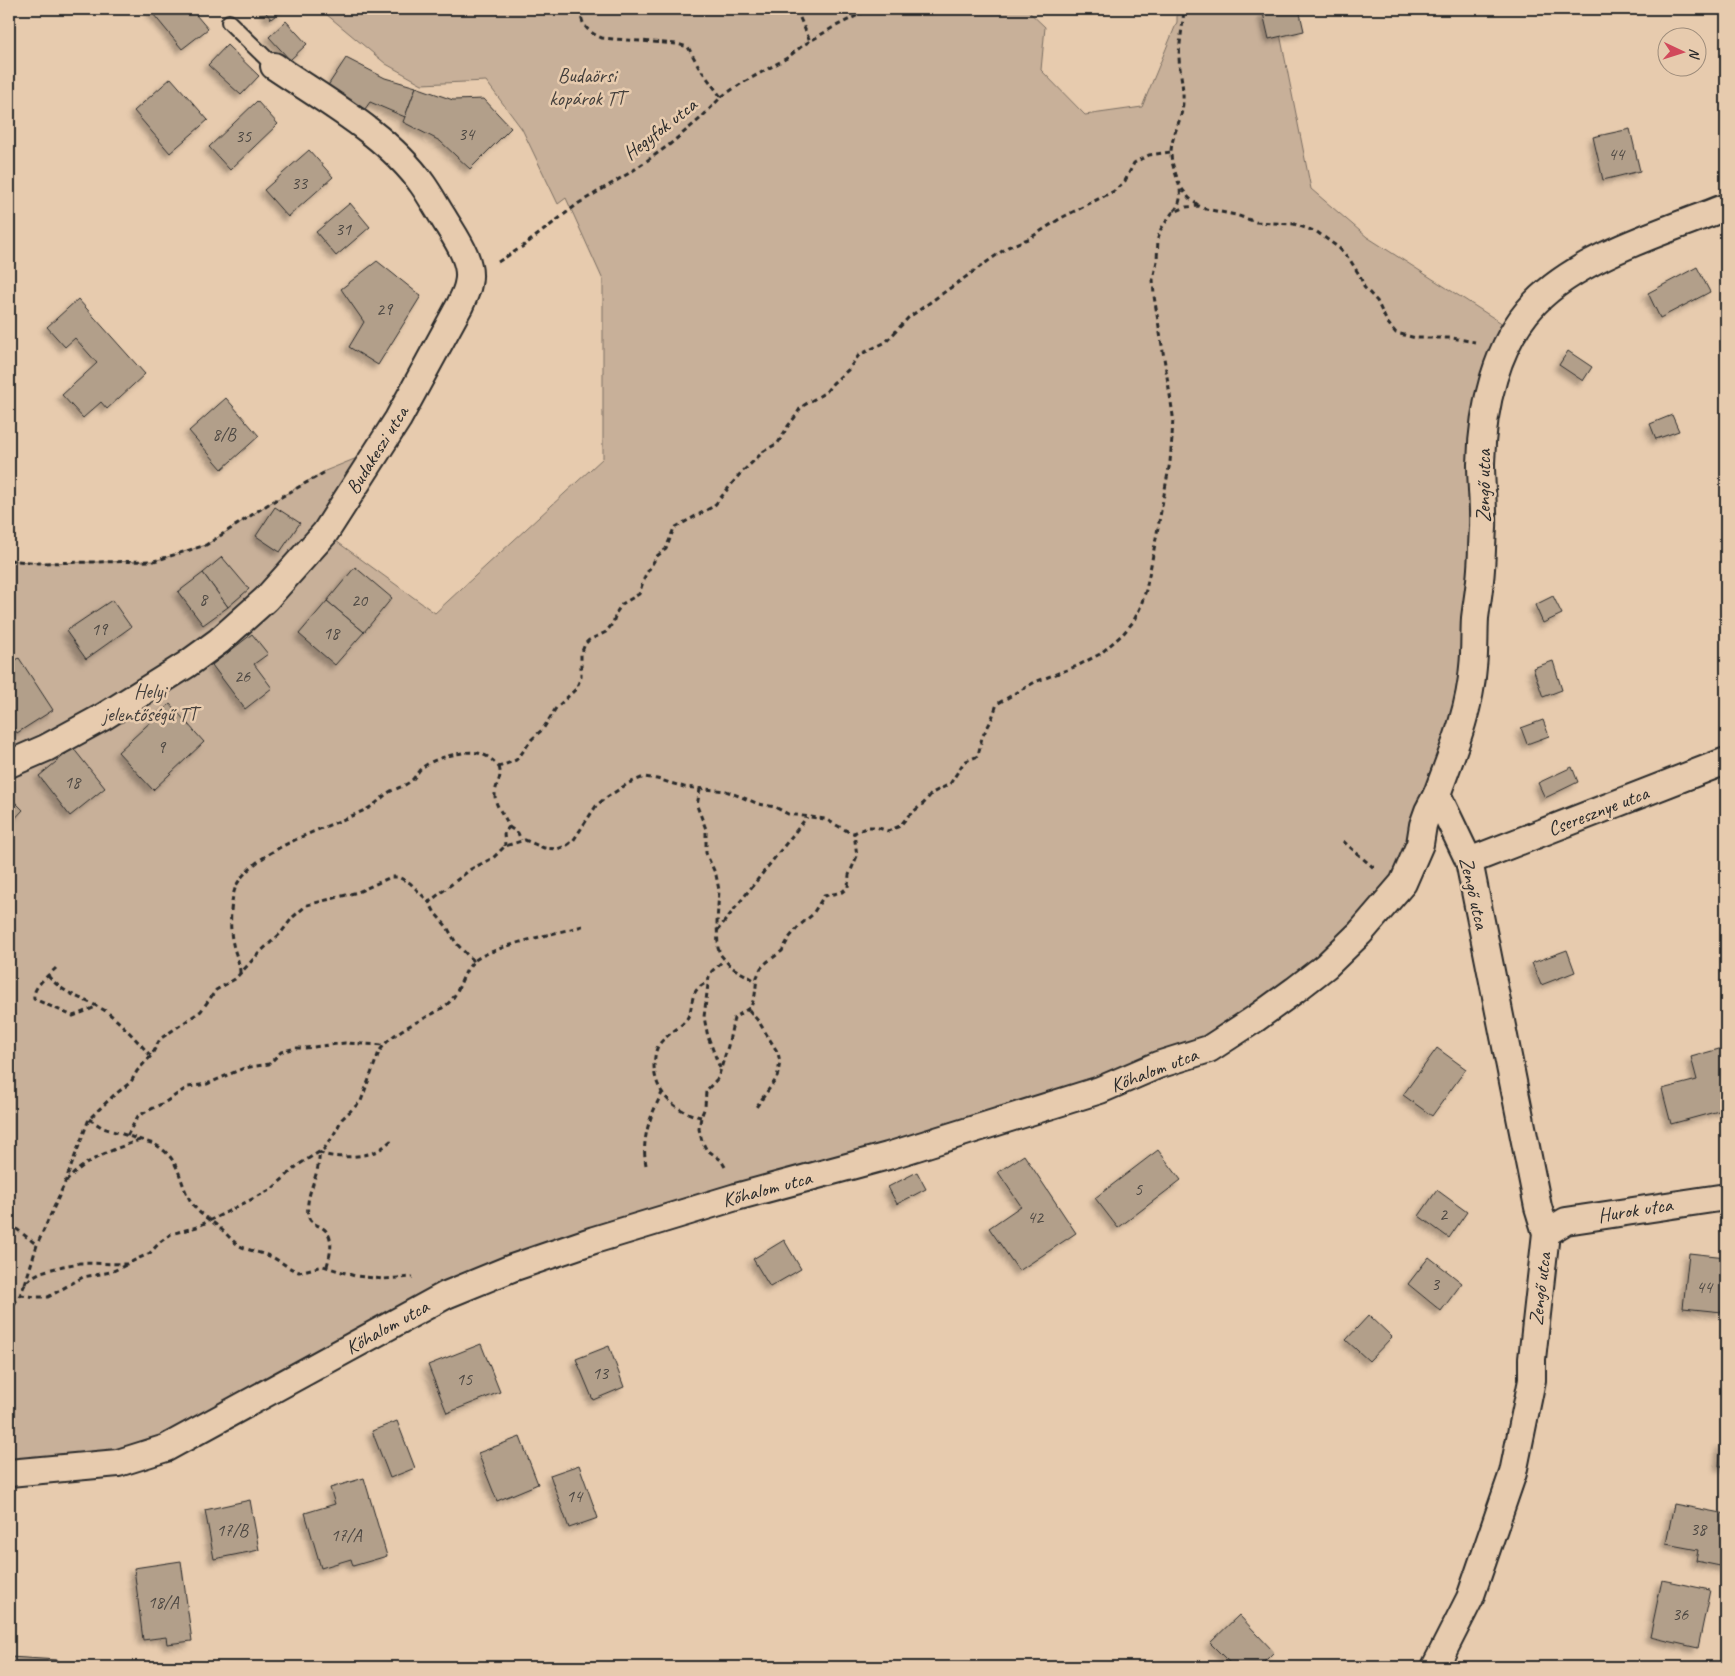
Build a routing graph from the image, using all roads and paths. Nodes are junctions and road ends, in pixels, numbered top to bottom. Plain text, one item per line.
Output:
1 (581, 9) edge
2 (800, 9) edge
3 (870, 9) edge
4 (1184, 9) edge
5 (229, 22) dead end
6 (810, 41) junction
7 (274, 66) joint
8 (721, 97) junction
9 (1171, 152) junction
10 (1180, 186) junction
11 (1199, 206) junction
12 (1726, 207) edge
13 (1172, 213) junction
14 (469, 273) junction
15 (1514, 331) junction
16 (334, 468) dead end
17 (9, 560) edge
18 (1726, 761) edge
19 (9, 764) edge
20 (499, 767) junction
21 (700, 789) junction
22 (1438, 794) junction
23 (807, 816) junction
24 (509, 827) junction
25 (854, 833) junction
26 (521, 840) junction
27 (1344, 842) dead end
28 (505, 846) junction
29 (1469, 861) junction
30 (1403, 883) junction
31 (429, 902) junction
32 (586, 925) dead end
33 (717, 931) junction
34 (724, 960) junction
35 (474, 961) junction
36 (56, 968) dead end
37 (240, 973) junction
38 (48, 976) junction
39 (756, 981) junction
40 (708, 982) junction
41 (97, 1007) junction
42 (749, 1010) junction
43 (384, 1045) junction
44 (152, 1056) junction
45 (720, 1069) junction
46 (662, 1093) junction
47 (754, 1110) dead end
48 (701, 1116) junction
49 (88, 1119) junction
50 (127, 1136) junction
51 (393, 1138) dead end
52 (140, 1140) junction
53 (319, 1152) junction
54 (646, 1165) dead end
55 (64, 1185) junction
56 (1726, 1196) edge
57 (736, 1197) junction
58 (209, 1221) junction
59 (9, 1222) edge
60 (1546, 1233) junction
61 (38, 1245) junction
62 (127, 1264) junction
63 (326, 1266) junction
64 (25, 1284) junction
65 (20, 1295) junction
66 (446, 1295) junction
67 (9, 1312) edge
68 (9, 1473) edge
69 (1435, 1667) edge

1 - 8 path
2 - 6 path
3 - 6 path, Hegyfok utca
4 - 9 path
5 - 7 lane
6 - 8 path, Hegyfok utca
7 - 14 street
8 - 14 path, Hegyfok utca
9 - 10 path
9 - 20 path
10 - 11 path
10 - 13 path
11 - 13 path
11 - 15 path
12 - 15 street, Zengő utca
13 - 25 path
14 - 19 street, Budakeszi utca
15 - 22 street, Zengő utca
16 - 17 path
18 - 29 street, Cseresznye utca
20 - 24 path
20 - 37 path
21 - 23 path
21 - 26 path
21 - 33 path
22 - 29 street, Zengő utca
22 - 30 street, Kőhalom utca
23 - 25 path
23 - 33 path
24 - 26 path
24 - 28 path
25 - 39 path
26 - 28 path
27 - 30 path
28 - 31 path
29 - 60 street, Zengő utca
30 - 57 street, Kőhalom utca
31 - 35 path
31 - 37 path
32 - 35 path
33 - 34 path
34 - 39 path
34 - 40 path
35 - 43 path
36 - 38 path
37 - 44 path
38 - 41 path
38 - 41 path
39 - 42 path
40 - 45 path
40 - 46 path
41 - 44 path
42 - 45 path
42 - 47 path
43 - 50 path
43 - 53 path
44 - 49 path
45 - 48 path
46 - 48 path
46 - 54 path
48 - 57 path
49 - 50 path
49 - 55 path
50 - 52 path
51 - 53 path
52 - 55 path
52 - 58 path
53 - 58 path
53 - 63 path
55 - 61 path
56 - 60 street, Hurok utca
57 - 66 street, Kőhalom utca
58 - 62 path
58 - 63 path
59 - 61 path
60 - 69 street, Zengő utca
61 - 64 path
62 - 64 path
62 - 65 path
63 - 66 path
64 - 65 path
65 - 67 path
66 - 68 street, Kőhalom utca

